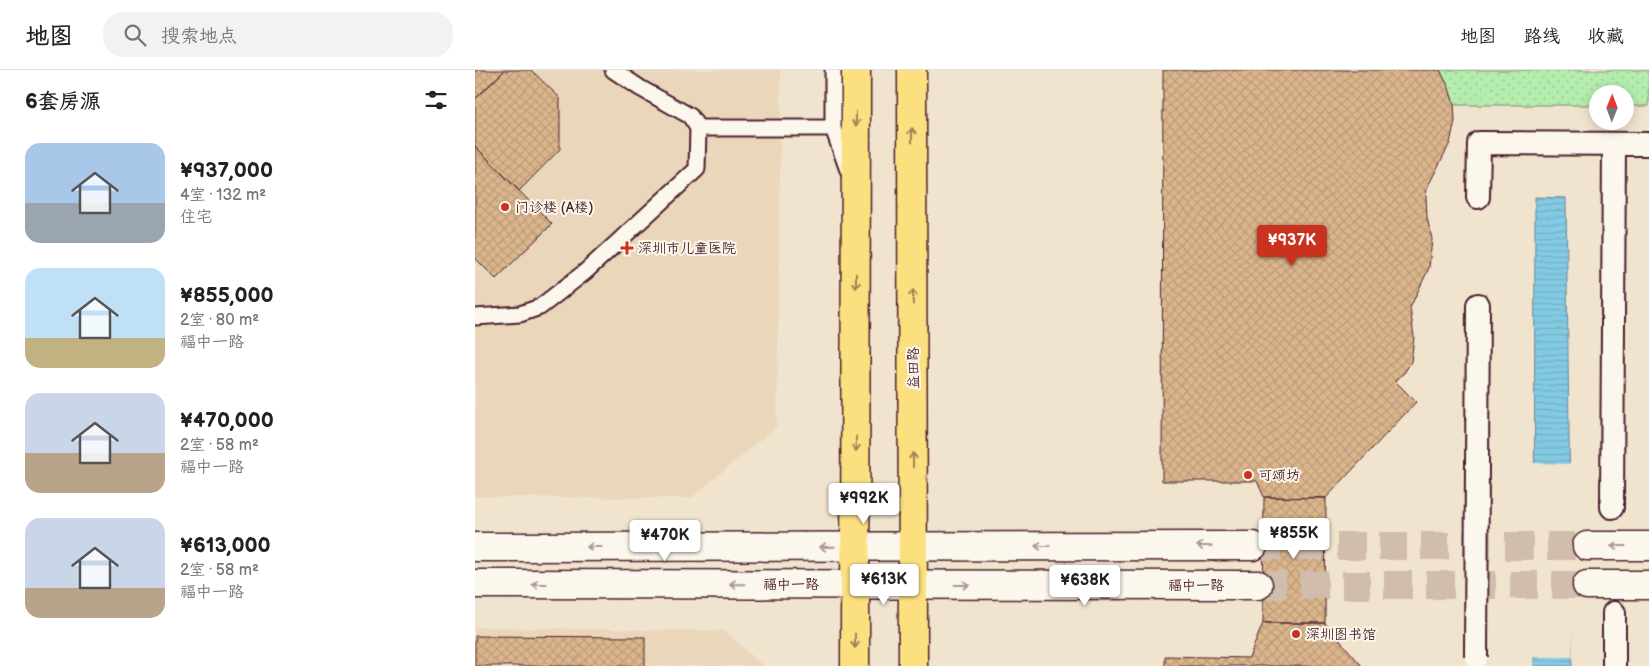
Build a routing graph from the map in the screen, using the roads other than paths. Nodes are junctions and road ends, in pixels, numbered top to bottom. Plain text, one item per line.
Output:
1 (613, 70) edge
2 (833, 70) edge
3 (856, 70) edge
4 (912, 70) edge
5 (698, 128) junction
6 (833, 128) junction
7 (1614, 144) junction
8 (1649, 144) edge
9 (856, 193) junction
10 (1478, 197) dead end
11 (1478, 305) dead end
12 (475, 317) edge
13 (1611, 507) dead end
14 (855, 546) junction
15 (913, 546) junction
16 (1253, 546) tunnel mouth
17 (1587, 546) tunnel mouth
18 (1649, 546) edge
19 (475, 547) edge
20 (475, 584) edge
21 (856, 584) junction
22 (913, 585) junction
23 (1258, 585) tunnel mouth
24 (1587, 585) tunnel mouth
25 (1649, 585) edge
26 (1614, 613) dead end
27 (1476, 662) edge
28 (855, 666) edge
29 (913, 666) edge
30 (1614, 666) edge

1 - 5 lane
2 - 6 lane
3 -> 9 main road
15 -> 4 main road, 益田路
5 - 6 lane
5 - 12 lane
6 - 9 lane
7 - 8 street
7 - 10 street
7 - 13 street
9 -> 14 main road
11 - 27 street, bridge
14 - 15 street
14 -> 19 street
14 - 21 main road
16 -> 15 street
15 - 22 main road, 益田路
18 -> 17 street
21 -> 20 street, 福中一路
21 - 22 street, 福中一路
21 -> 28 main road
22 -> 23 street, 福中一路
22 - 29 main road, 益田路
24 - 25 street
26 - 30 street

